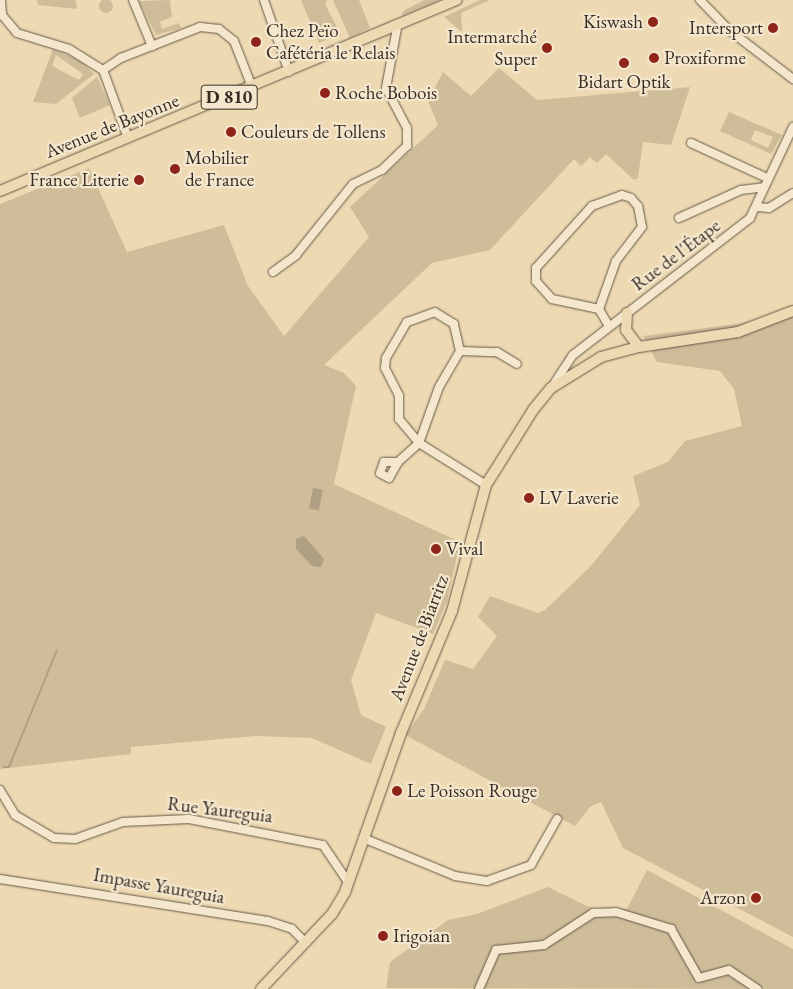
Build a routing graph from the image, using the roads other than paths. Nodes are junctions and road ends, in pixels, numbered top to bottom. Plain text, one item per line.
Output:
1 (1, 0) edge
2 (133, 0) edge
3 (264, 0) edge
4 (457, 0) edge
5 (700, 0) edge
6 (397, 28) junction
7 (152, 46) junction
8 (103, 70) junction
9 (289, 72) junction
10 (793, 79) edge
11 (252, 87) junction
12 (793, 127) edge
13 (128, 138) junction
14 (691, 143) dead end
15 (767, 178) junction
16 (764, 187) junction
17 (0, 191) edge
18 (793, 193) edge
19 (758, 207) junction
20 (679, 218) dead end
21 (273, 272) dead end
22 (598, 309) junction
23 (793, 311) edge
24 (627, 313) junction
25 (609, 326) junction
26 (639, 347) junction
27 (460, 351) junction
28 (517, 364) dead end
29 (551, 388) junction
30 (419, 443) junction
31 (398, 462) dead end
32 (486, 485) junction
33 (0, 790) edge
34 (557, 819) dead end
35 (363, 838) junction
36 (0, 879) edge
37 (348, 882) junction
38 (305, 942) junction
39 (261, 989) edge
40 (479, 989) edge
41 (757, 989) edge

1 - 8 street
2 - 7 street
3 - 9 street
4 - 6 main road, Avenue de Bayonne / D 810
5 - 10 street
6 - 9 main road, Avenue de Bayonne / D 810
6 - 21 street
7 - 8 street
7 - 11 street
8 - 13 street
9 - 11 main road, Avenue de Bayonne / D 810
11 - 13 main road, Avenue de Bayonne / D 810
12 - 15 street, Rue de l'Étape
13 - 17 main road, Avenue de Bayonne / D 810
14 - 15 street
15 - 16 street, Rue de l'Étape
16 - 19 street, Rue de l'Étape
16 - 20 street
18 - 19 street
19 - 24 street, Rue de l'Étape
22 - 22 street
22 - 25 street
23 - 26 main road, Avenue de Biarritz
24 - 25 street, Rue de l'Étape
24 - 26 main road
25 - 29 street, Rue de l'Étape
26 - 29 main road, Avenue de Biarritz
27 - 28 street
27 - 30 street
27 - 30 street
29 - 32 main road, Avenue de Biarritz
30 - 31 street
30 - 32 street
32 - 35 main road, Avenue de Biarritz
33 - 37 street, Rue Yaureguia
34 - 35 street
35 - 37 main road, Avenue de Biarritz
36 - 38 street, Impasse Yaureguia
37 - 38 main road, Avenue de Biarritz
38 - 39 main road, Avenue de Biarritz
40 - 41 street

